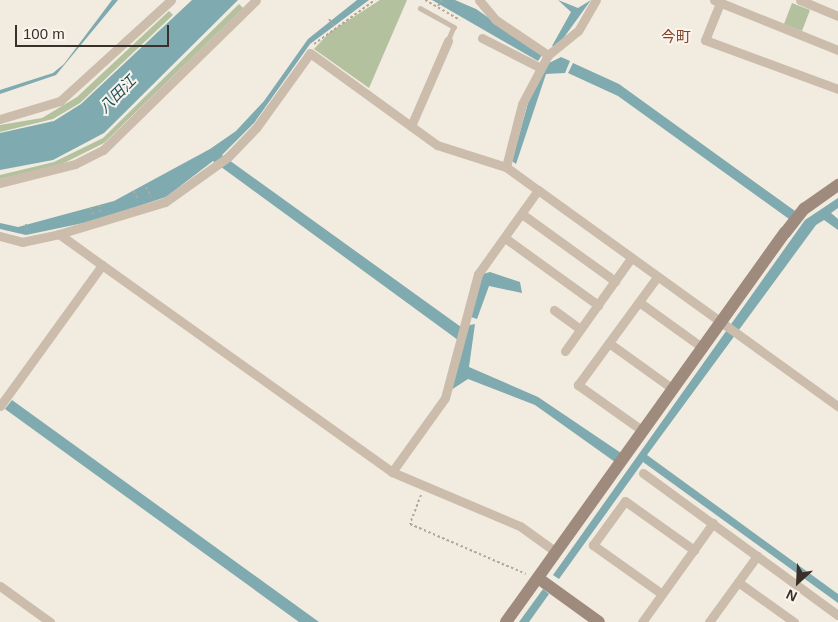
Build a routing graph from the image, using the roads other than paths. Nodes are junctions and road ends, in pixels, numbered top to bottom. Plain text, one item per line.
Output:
1 (171, 0) edge
2 (256, 0) edge
3 (479, 0) edge
4 (596, 0) edge
5 (800, 0) edge
6 (717, 1) edge
7 (420, 8) dead end
8 (838, 16) edge
9 (482, 38) dead end
10 (448, 41) joint
11 (838, 50) edge
12 (548, 55) junction
13 (542, 68) junction
14 (838, 89) edge
15 (0, 119) edge
16 (411, 126) junction
17 (506, 167) junction
18 (0, 184) edge
19 (838, 185) edge
20 (538, 190) junction
21 (522, 214) junction
22 (59, 234) junction
23 (0, 236) edge
24 (505, 238) junction
25 (631, 258) junction
26 (102, 265) junction
27 (657, 277) junction
28 (615, 281) junction
29 (639, 302) junction
30 (598, 305) junction
31 (554, 310) dead end
32 (730, 328) junction
33 (580, 329) junction
34 (609, 343) junction
35 (703, 348) junction
36 (565, 351) dead end
37 (673, 389) junction
38 (0, 406) edge
39 (838, 406) edge
40 (643, 431) junction
41 (392, 472) junction
42 (643, 473) dead end
43 (713, 523) junction
44 (694, 550) junction
45 (556, 552) junction
46 (757, 556) junction
47 (538, 578) junction
48 (738, 582) junction
49 (0, 586) edge
50 (662, 594) junction
51 (838, 615) edge
52 (50, 622) edge
53 (506, 622) edge
54 (599, 622) edge
55 (642, 622) edge
56 (709, 622) edge
57 (794, 622) edge

1 - 15 street
2 - 18 street
3 - 12 street
4 - 12 street
5 - 8 street
6 - 11 street
6 - 14 street
7 - 10 lane
9 - 13 street
10 - 16 street
12 - 13 street
13 - 17 street
16 - 17 street
16 - 22 street
17 - 20 street
19 - 32 street
20 - 21 street
20 - 25 street
21 - 24 street
21 - 28 street
22 - 23 street
22 - 26 street
24 - 30 street
24 - 41 street
25 - 27 street
25 - 28 street
26 - 38 street
26 - 41 street
27 - 29 street
27 - 32 street
28 - 30 street
29 - 34 street
29 - 35 street
30 - 33 street
31 - 33 street
32 - 35 street
32 - 39 street
33 - 36 street
34 - 37 street
34 - 40 street
35 - 37 street
37 - 40 street
40 - 45 street
41 - 45 street
42 - 43 street
43 - 44 street
43 - 46 street
44 - 50 street
44 - 50 street
45 - 47 street
46 - 48 street
46 - 51 street
47 - 53 street
47 - 54 street
48 - 56 street
48 - 57 street
49 - 52 street
50 - 55 street

